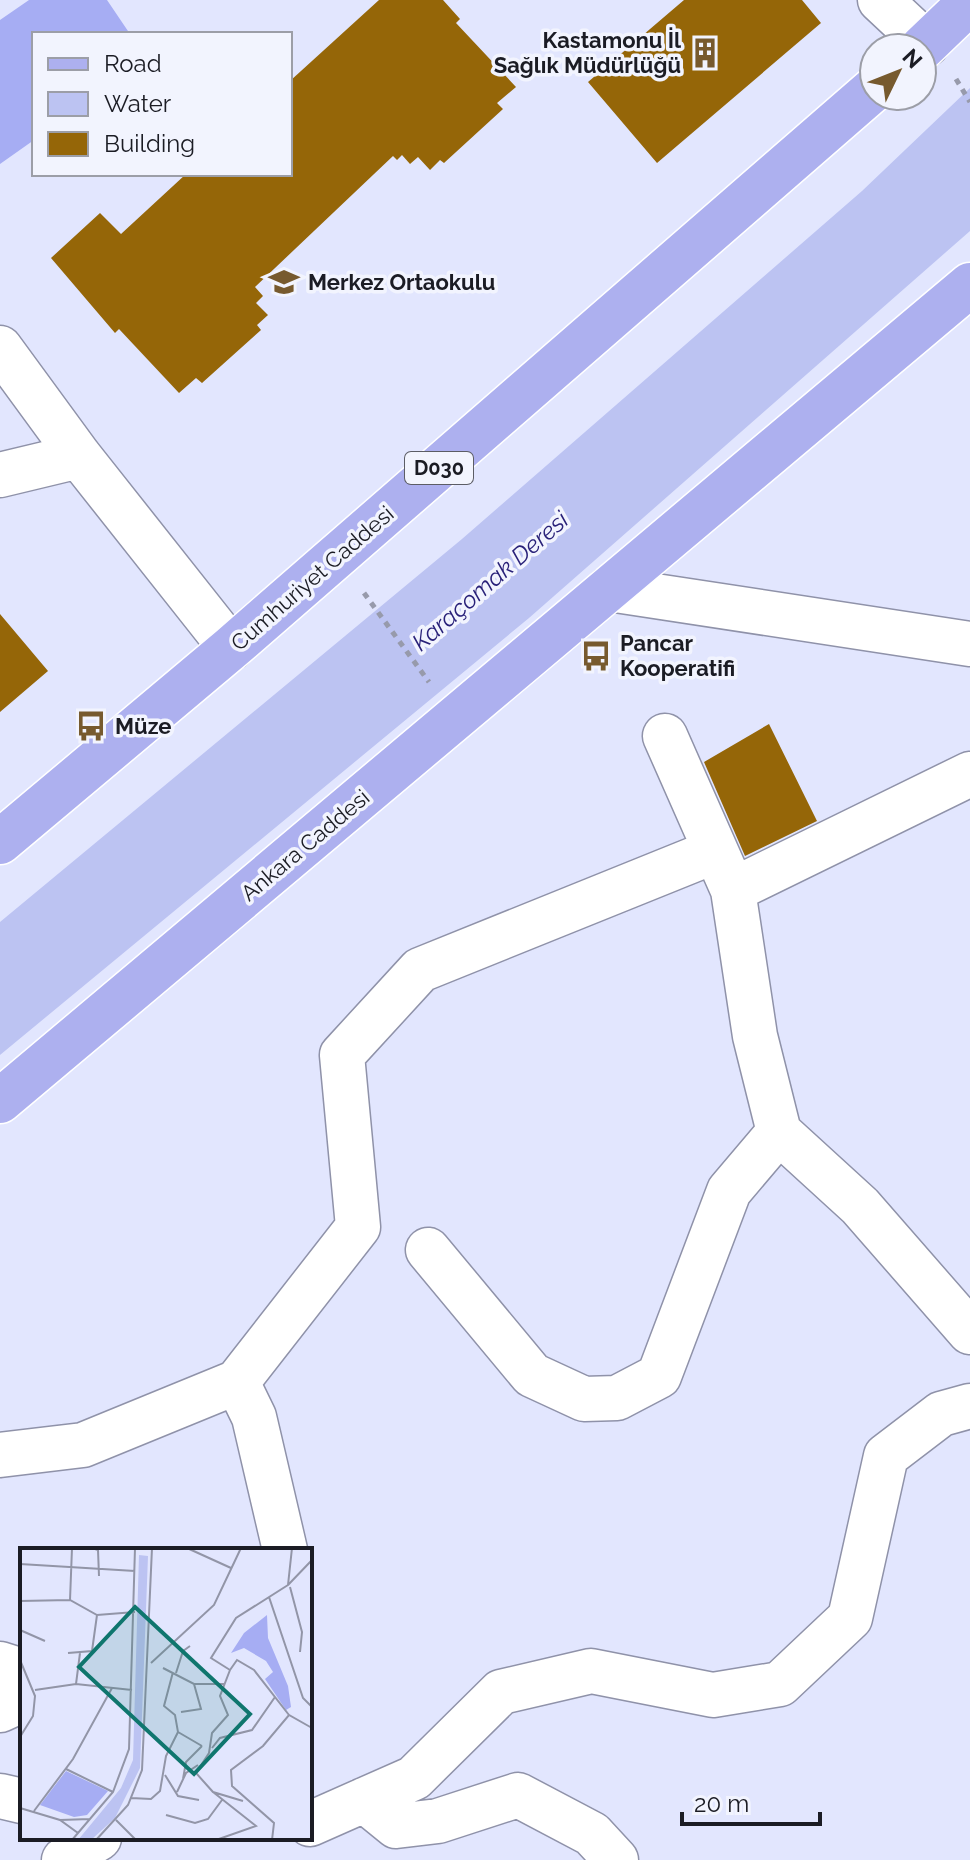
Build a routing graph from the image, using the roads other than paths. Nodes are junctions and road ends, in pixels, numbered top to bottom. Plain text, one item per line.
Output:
1 (880, 0) edge
2 (970, 2) edge
3 (912, 32) edge
4 (938, 46) edge
5 (858, 103) edge
6 (970, 285) edge
7 (0, 348) edge
8 (79, 456) junction
9 (0, 475) edge
10 (609, 589) junction
11 (970, 644) edge
12 (231, 648) junction
13 (665, 736) dead end
14 (970, 774) edge
15 (0, 842) edge
16 (715, 851) junction
17 (733, 890) junction
18 (0, 1101) edge
19 (779, 1132) junction
20 (428, 1250) dead end
21 (970, 1332) edge
22 (237, 1382) junction
23 (970, 1406) edge
24 (0, 1455) edge
25 (285, 1548) edge
26 (0, 1664) edge
27 (20, 1670) edge
28 (20, 1701) edge
29 (0, 1710) edge
30 (0, 1796) edge
31 (364, 1800) junction
32 (20, 1801) edge
33 (312, 1823) edge
34 (96, 1840) edge
35 (64, 1860) edge
36 (616, 1860) edge

1 - 3 street
2 - 4 main road
5 - 12 main road, Cumhuriyet Caddesi / D030
6 - 10 main road, Ankara Caddesi
7 - 8 street
8 - 9 street
8 - 12 street
10 - 11 street
10 - 18 main road, Ankara Caddesi
12 - 15 main road, Cumhuriyet Caddesi / D030
13 - 16 street
14 - 17 street
16 - 17 street
16 - 22 street
17 - 19 street
19 - 20 street
19 - 21 street
22 - 24 street
22 - 25 street
23 - 31 street
26 - 27 street
28 - 29 street
30 - 32 street
31 - 33 street
31 - 36 street
34 - 35 street

